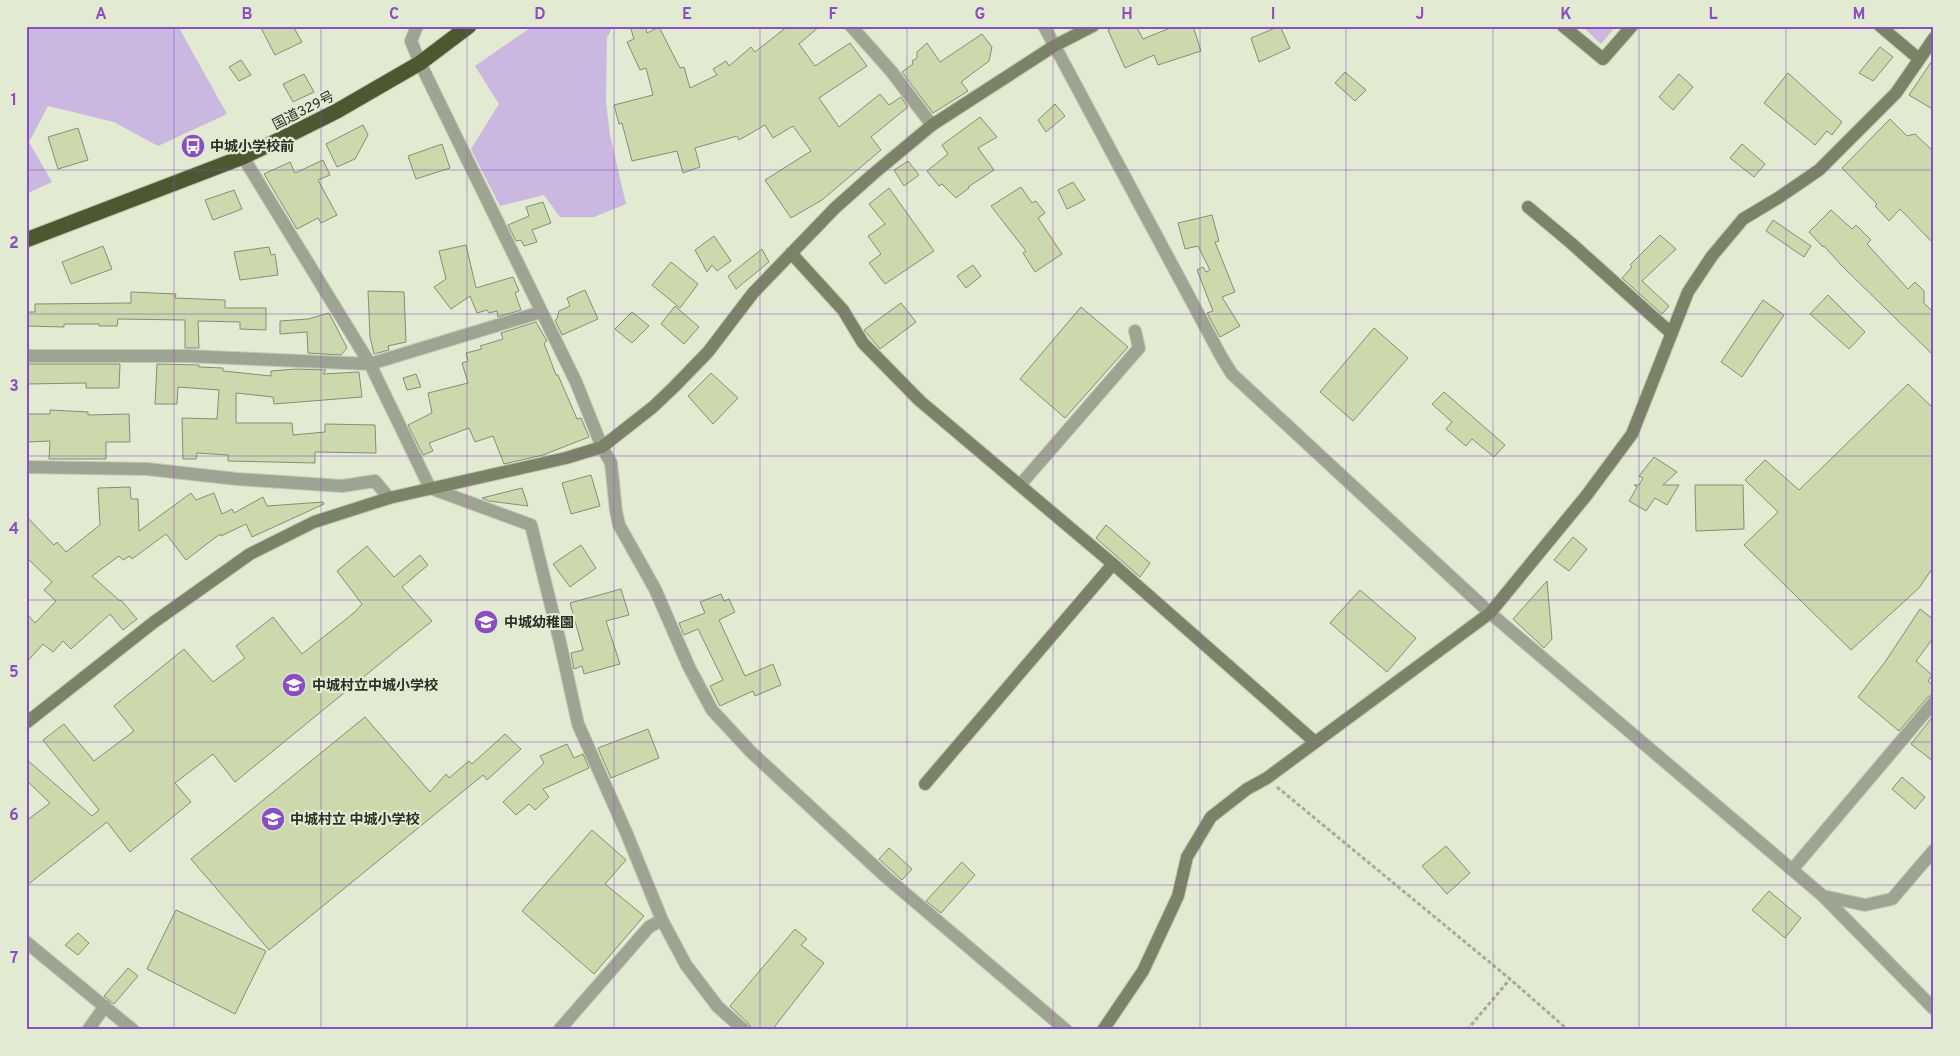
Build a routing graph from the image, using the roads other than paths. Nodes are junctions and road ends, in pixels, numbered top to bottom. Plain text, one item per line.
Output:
1 (417, 26) edge
2 (469, 26) edge
3 (851, 26) edge
4 (1044, 26) edge
5 (1093, 26) edge
6 (1563, 26) edge
7 (1632, 26) edge
8 (1880, 26) edge
9 (1934, 38) edge
10 (1054, 46) junction
11 (1919, 59) junction
12 (420, 62) junction
13 (932, 125) junction
14 (243, 157) junction
15 (1528, 207) dead end
16 (26, 240) edge
17 (791, 253) junction
18 (541, 312) junction
19 (1135, 332) dead end
20 (1671, 334) junction
21 (26, 356) edge
22 (370, 364) junction
23 (602, 448) junction
24 (26, 467) edge
25 (1020, 485) junction
26 (430, 488) junction
27 (389, 498) junction
28 (1113, 564) junction
29 (1490, 613) junction
30 (1934, 702) edge
31 (26, 723) edge
32 (1315, 742) junction
33 (925, 784) dead end
34 (1934, 850) edge
35 (1792, 870) junction
36 (1823, 896) junction
37 (662, 920) junction
38 (26, 942) edge
39 (106, 1006) junction
40 (1934, 1009) edge
41 (88, 1030) edge
42 (133, 1030) edge
43 (559, 1030) edge
44 (744, 1030) edge
45 (1066, 1030) edge
46 (1103, 1030) edge

1 - 12 street
2 - 12 highway, 国道329号
3 - 13 street
4 - 10 street
5 - 10 street
6 - 7 street
8 - 11 street
9 - 11 street
10 - 13 street
10 - 29 street
11 - 20 street
12 - 14 highway, 国道329号
12 - 18 street
13 - 17 street
14 - 16 highway, 国道329号
14 - 22 street
15 - 20 street
17 - 23 street
17 - 25 street
18 - 22 street
18 - 23 street
19 - 25 street
20 - 29 street
21 - 22 street
22 - 26 street
23 - 26 street
23 - 45 street
24 - 27 street
25 - 28 street
26 - 27 street
26 - 37 street
27 - 31 street
28 - 32 street
28 - 33 street
29 - 32 street
29 - 35 street
30 - 35 street
32 - 46 street
34 - 36 street
35 - 36 street
36 - 40 street
37 - 43 street
37 - 44 street
38 - 39 street
39 - 41 street
39 - 42 street

